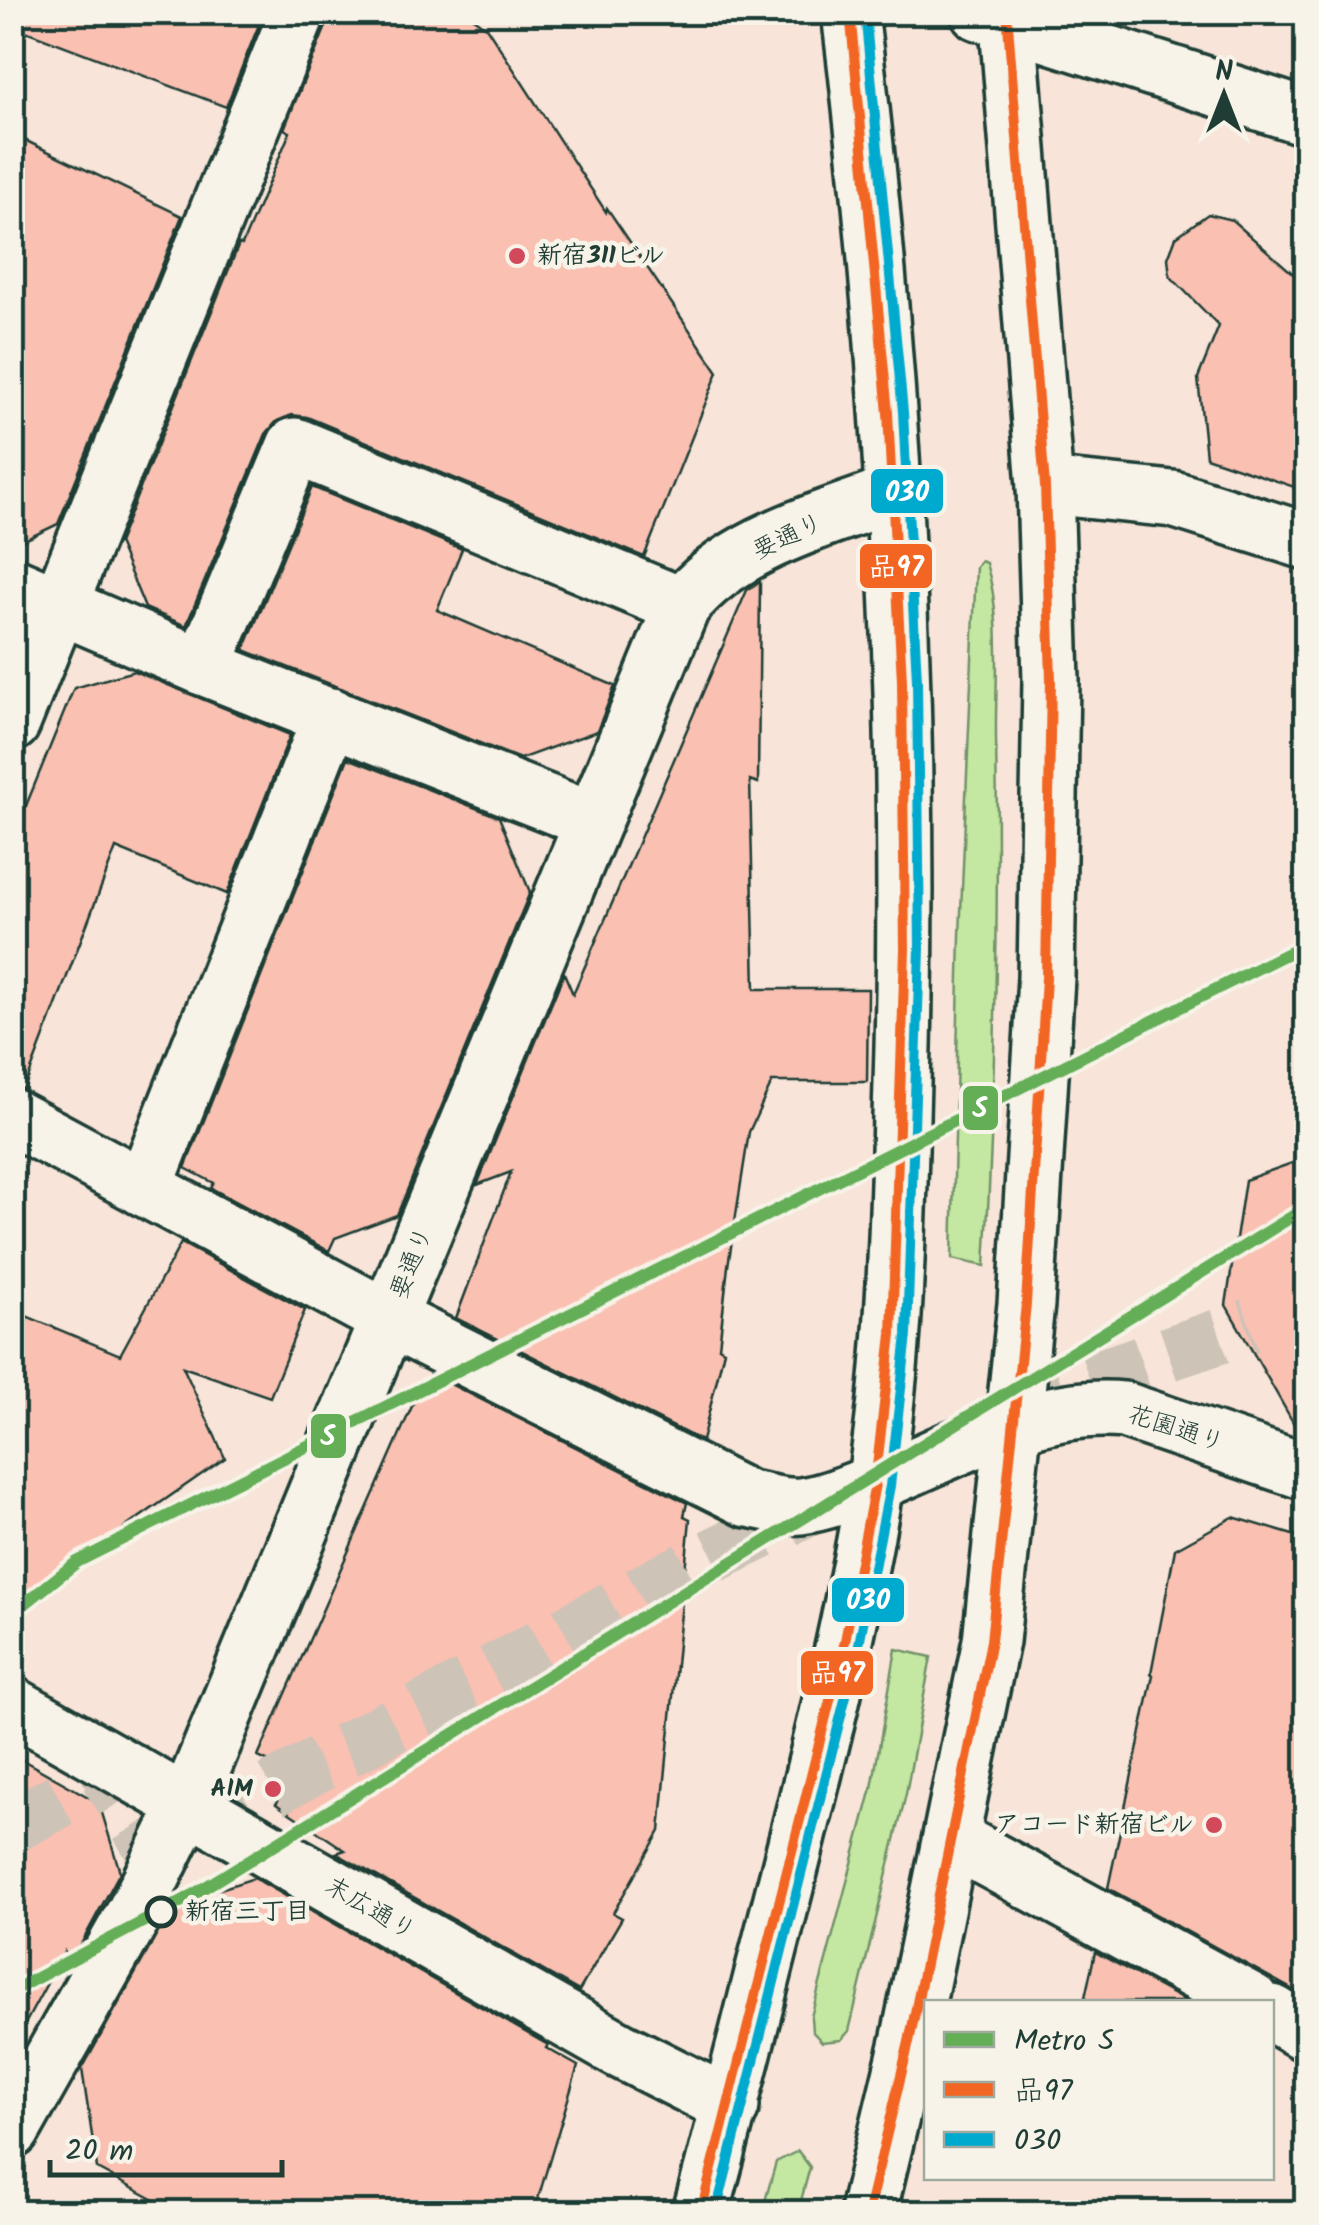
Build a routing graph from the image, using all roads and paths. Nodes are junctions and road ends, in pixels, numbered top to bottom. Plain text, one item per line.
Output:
1 (298, 12) edge
2 (850, 12) edge
3 (998, 16) edge
4 (1306, 118) edge
5 (1045, 486) junction
6 (895, 492) junction
7 (1306, 541) edge
8 (35, 594) edge
9 (682, 606) junction
10 (203, 667) junction
11 (331, 716) junction
12 (12, 722) edge
13 (592, 821) junction
14 (12, 1117) edge
15 (144, 1188) junction
16 (390, 1319) junction
17 (1012, 1427) junction
18 (1306, 1472) edge
19 (875, 1482) junction
20 (12, 1705) edge
21 (188, 1806) junction
22 (952, 1839) junction
23 (1248, 2000) edge
24 (1274, 2015) edge
25 (1306, 2033) edge
26 (731, 2106) junction
27 (12, 2130) edge
28 (880, 2207) edge
29 (701, 2212) edge

1 - 8 street
2 - 6 street
3 - 4 street
3 - 5 street
5 - 7 street
5 - 17 street
6 - 9 street, 要通り
6 - 19 street
8 - 10 street
8 - 12 street
9 - 10 street
9 - 13 street, 要通り
10 - 11 street
11 - 13 street
11 - 15 street
13 - 16 street, 要通り
14 - 15 street, 花園通り
15 - 16 street, 花園通り
16 - 19 street, 花園通り
16 - 21 street, 要通り
17 - 18 street, 花園通り
17 - 19 street, 花園通り
17 - 22 street
19 - 26 street
20 - 21 street, 末広通り
21 - 26 street, 末広通り
21 - 27 street, 要通り
22 - 23 street
22 - 28 street
24 - 25 street
26 - 29 street

